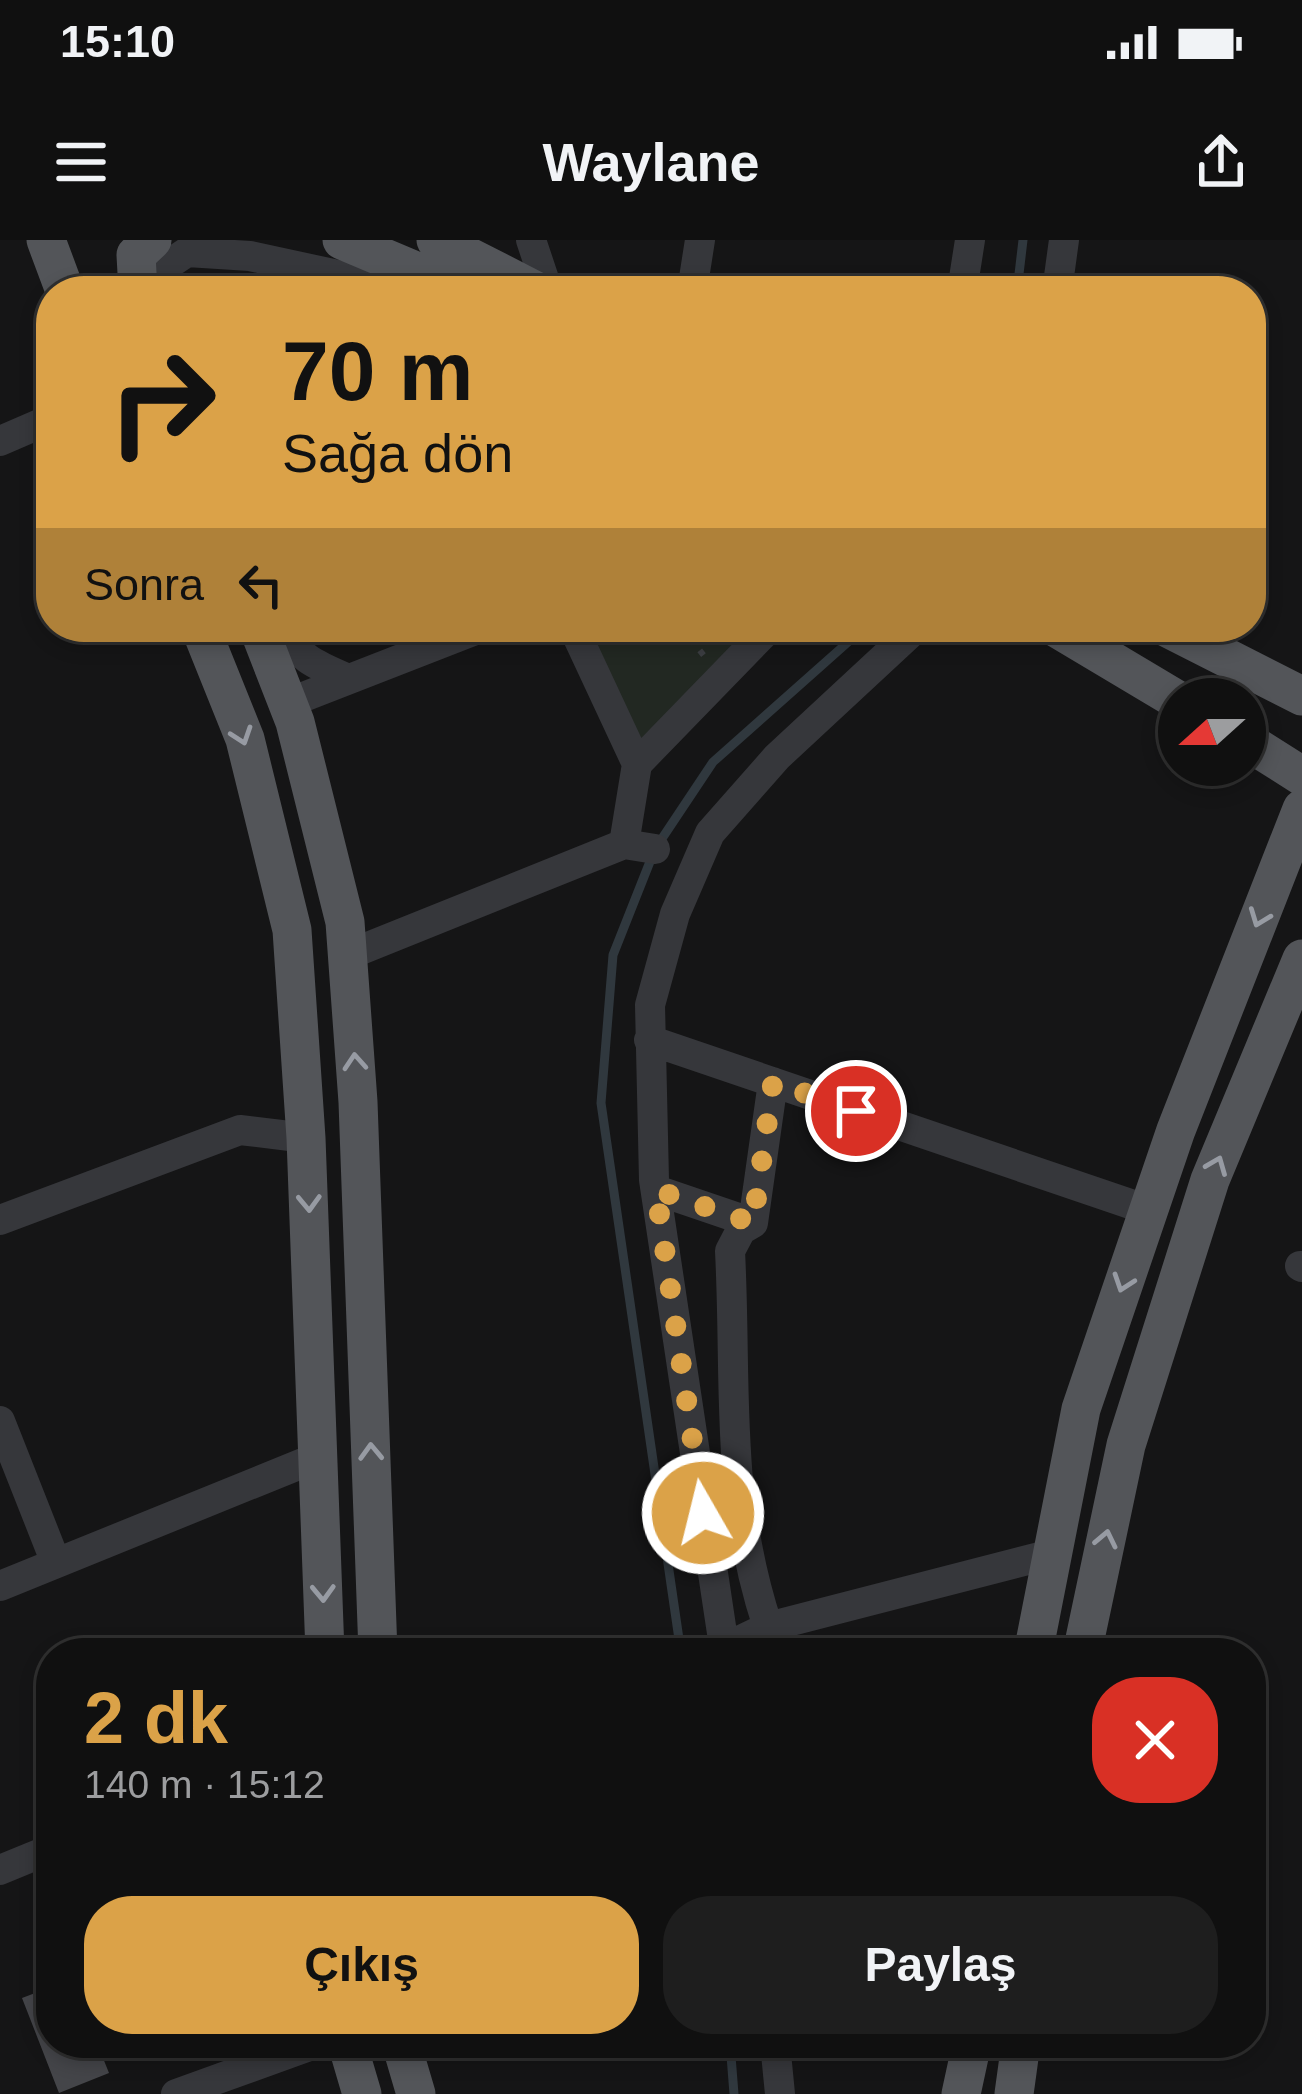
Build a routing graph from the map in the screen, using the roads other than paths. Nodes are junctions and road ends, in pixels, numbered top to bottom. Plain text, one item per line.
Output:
1 (46, 240) edge
2 (115, 240) edge
3 (152, 240) edge
4 (341, 240) edge
5 (436, 240) edge
6 (531, 240) edge
7 (700, 240) edge
8 (970, 240) edge
9 (1064, 240) edge
10 (59, 276) edge
11 (128, 276) edge
12 (135, 276) edge
13 (165, 276) edge
14 (343, 276) edge
15 (427, 276) edge
16 (507, 276) edge
17 (543, 276) edge
18 (694, 276) edge
19 (964, 276) edge
20 (1059, 276) edge
21 (36, 425) edge
22 (0, 441) edge
23 (206, 642) edge
24 (264, 642) edge
25 (290, 642) edge
26 (443, 642) edge
27 (580, 642) edge
28 (753, 642) edge
29 (900, 642) edge
30 (1080, 642) edge
31 (1196, 642) edge
32 (346, 678) junction
33 (1158, 688) edge
34 (1302, 696) edge
35 (288, 703) junction
36 (1266, 753) edge
37 (637, 764) junction
38 (1302, 776) edge
39 (1302, 809) edge
40 (624, 844) junction
41 (655, 849) dead end
42 (348, 956) junction
43 (1302, 959) edge
44 (649, 1040) junction
45 (773, 1082) junction
46 (306, 1138) junction
47 (656, 1190) junction
48 (1148, 1210) junction
49 (0, 1220) edge
50 (753, 1223) junction
51 (0, 1421) edge
52 (318, 1457) junction
53 (1051, 1555) junction
54 (56, 1563) junction
55 (0, 1586) edge
56 (768, 1627) junction
57 (324, 1638) edge
58 (377, 1638) edge
59 (722, 1638) edge
60 (747, 1638) edge
61 (1036, 1638) edge
62 (1085, 1638) edge
63 (36, 1855) edge
64 (0, 1870) edge
65 (276, 2058) edge
66 (351, 2058) edge
67 (405, 2058) edge
68 (776, 2058) edge
69 (969, 2058) edge
70 (1019, 2058) edge
71 (176, 2094) edge
72 (362, 2094) edge
73 (416, 2094) edge
74 (780, 2094) edge
75 (961, 2094) edge
76 (1014, 2094) edge

1 - 10 main road
2 - 11 main road
3 - 12 main road
4 - 15 main road
5 - 16 main road
6 - 17 street
7 - 18 street
8 - 19 street
9 - 20 street
13 - 14 street
21 - 22 street
23 -> 46 main road
24 - 35 main road
25 - 32 street
26 - 32 street
27 - 37 street
28 - 37 street
29 - 44 street
30 - 33 main road
31 - 34 main road
32 - 35 street
35 - 42 main road
36 - 38 main road
37 - 40 street
39 -> 48 main road
40 - 41 street
40 - 42 street
58 -> 42 main road
62 -> 43 main road
44 - 45 street
44 - 47 street
45 - 48 street
45 - 50 street
46 - 49 street
46 -> 52 main road
47 - 50 street
47 - 59 street
48 -> 53 main road
50 - 56 street
51 - 54 street
52 - 54 street
52 -> 57 main road
53 - 56 street
53 - 61 main road
54 - 55 street
56 - 60 street
63 - 64 street
65 - 71 street
66 - 72 main road
67 - 73 main road
68 - 74 street
69 - 75 main road
70 - 76 main road

